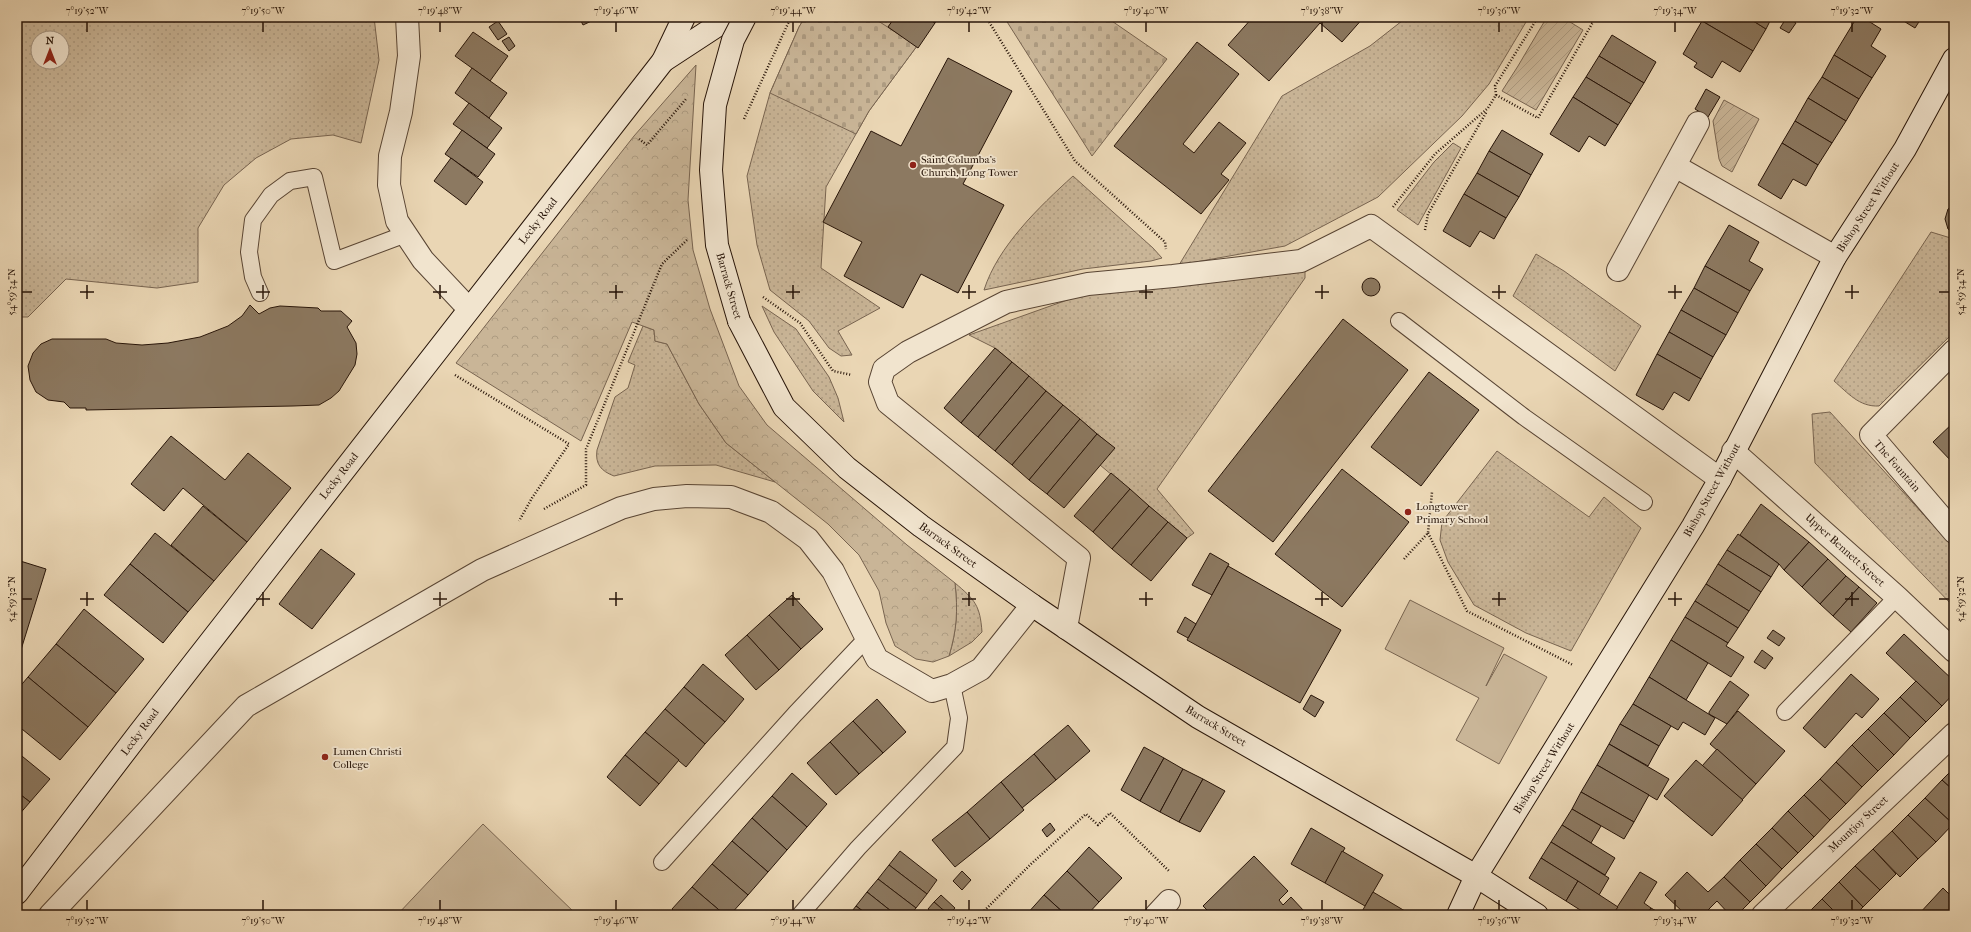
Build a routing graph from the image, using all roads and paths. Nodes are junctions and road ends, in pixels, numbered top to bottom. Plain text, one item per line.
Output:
1 (406, 17) edge
2 (684, 17) edge
3 (727, 17) edge
4 (745, 17) edge
5 (791, 17) edge
6 (986, 17) edge
7 (1538, 17) edge
8 (1584, 17) edge
9 (1954, 59) edge
10 (663, 61) junction
11 (1496, 95) junction
12 (1488, 108) junction
13 (743, 120) dead end
14 (1698, 123) dead end
15 (1675, 166) junction
16 (715, 213) junction
17 (1376, 230) junction
18 (406, 234) junction
19 (1165, 242) dead end
20 (1412, 255) junction
21 (1835, 257) junction
22 (1618, 270) dead end
23 (260, 293) dead end
24 (760, 295) dead end
25 (468, 310) junction
26 (1399, 321) dead end
27 (1954, 351) edge
28 (430, 360) junction
29 (880, 382) junction
30 (1733, 452) junction
31 (1720, 479) junction
32 (1432, 492) dead end
33 (1644, 502) dead end
34 (542, 510) dead end
35 (523, 521) dead end
36 (1954, 532) edge
37 (1428, 533) junction
38 (1404, 559) dead end
39 (1897, 597) junction
40 (1032, 604) junction
41 (1066, 628) junction
42 (867, 638) junction
43 (1954, 651) edge
44 (1600, 678) junction
45 (952, 685) junction
46 (1785, 712) dead end
47 (1954, 734) edge
48 (662, 862) dead end
49 (1476, 876) junction
50 (17, 893) edge
51 (1163, 908) edge
52 (50, 915) edge
53 (800, 915) edge
54 (980, 915) edge
55 (1458, 915) edge
56 (1537, 915) edge
57 (1763, 915) edge

1 - 18 street
2 - 10 street, Lecky Road
3 - 10 street, Lecky Road
4 - 16 street, Barrack Street, bridge
5 - 13 path
6 - 19 path
7 - 11 path
8 - 11 path
9 - 21 street, Bishop Street Without
10 - 25 street, Lecky Road
11 - 12 path
12 - 17 path
12 - 20 path
14 - 15 street
15 - 21 street
15 - 22 street
16 - 34 path
16 - 40 street, Barrack Street, bridge
17 - 20 street
17 - 29 street
18 - 23 lane
18 - 25 street
20 - 31 street
21 - 30 street, Bishop Street Without
24 - 29 path
25 - 28 street, Lecky Road
26 - 33 lane
27 - 36 street, The Fountain
28 - 35 path
28 - 50 street, Lecky Road
29 - 41 street
30 - 31 street, Bishop Street Without
30 - 39 street, Upper Bennett Street
31 - 44 street, Bishop Street Without
32 - 37 path
37 - 38 path
37 - 44 path
39 - 43 street, Upper Bennett Street
39 - 46 lane
40 - 41 street, Barrack Street
40 - 45 street
41 - 49 street, Barrack Street
42 - 45 street
42 - 48 lane
42 - 52 street
44 - 49 street, Bishop Street Without
45 - 53 lane
47 - 57 street, Mountjoy Street
49 - 55 street, Bishop Street Without
49 - 56 street, Barrack Street
51 - 54 path

